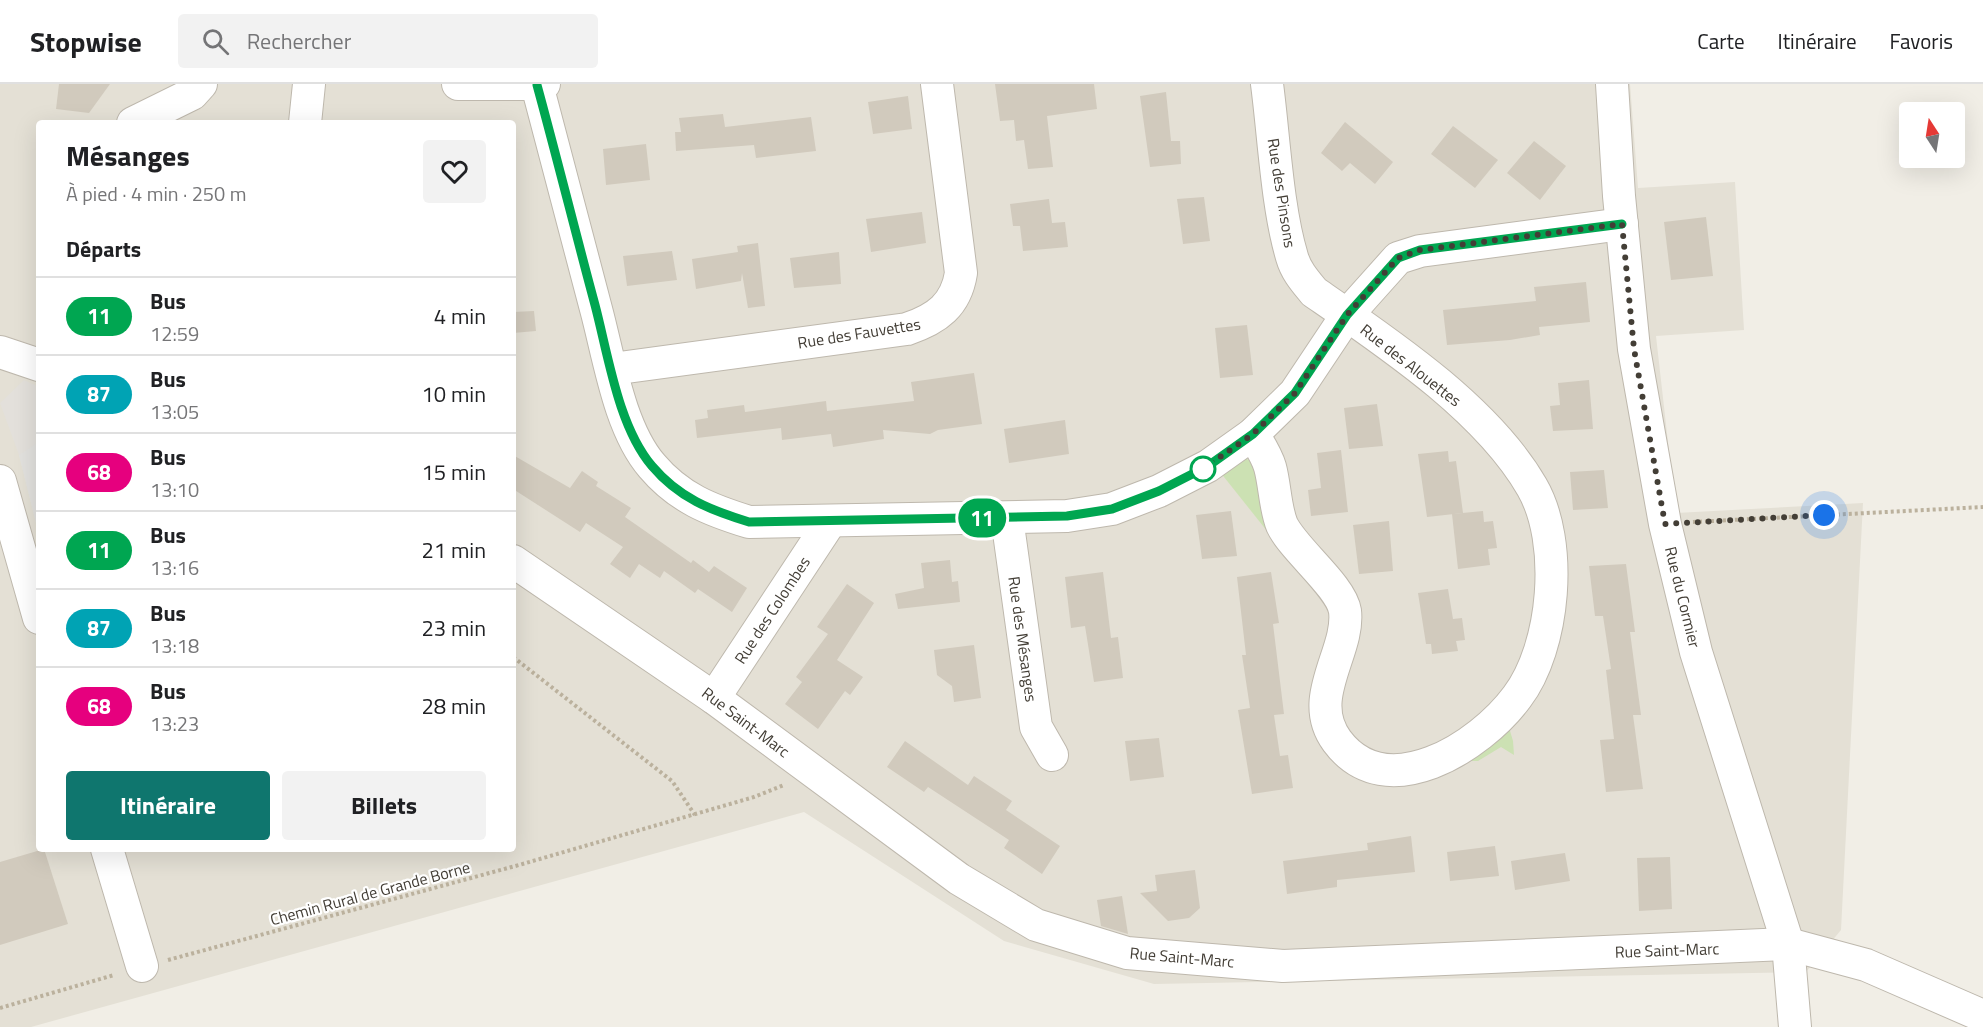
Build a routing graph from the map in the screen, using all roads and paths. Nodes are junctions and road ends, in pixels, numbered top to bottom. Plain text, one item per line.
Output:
1 (201, 84) edge
2 (309, 84) edge
3 (458, 84) edge
4 (540, 84) edge
5 (937, 84) edge
6 (1267, 84) edge
7 (1612, 84) edge
8 (139, 120) edge
9 (305, 120) edge
10 (1622, 224) junction
11 (1347, 315) junction
12 (0, 352) edge
13 (36, 364) edge
14 (612, 369) junction
15 (1253, 434) junction
16 (0, 481) edge
17 (1983, 507) edge
18 (1007, 518) junction
19 (830, 522) junction
20 (1665, 524) junction
21 (516, 563) edge
22 (36, 607) edge
23 (516, 659) edge
24 (714, 698) junction
25 (1052, 755) dead end
26 (813, 772) junction
27 (695, 815) junction
28 (108, 852) edge
29 (1788, 945) junction
30 (142, 966) junction
31 (0, 1008) edge
32 (1983, 1016) edge
33 (1795, 1027) edge

1 - 8 street
2 - 9 street
3 - 4 street
4 - 14 street
5 - 14 street, Rue des Fauvettes
6 - 11 street, Rue des Pinsons
7 - 10 street, Rue du Cormier
10 - 11 street
10 - 20 street, Rue du Cormier
11 - 15 street
11 - 15 street, Rue des Alouettes
12 - 13 street
14 - 19 street
15 - 18 street
16 - 22 street
17 - 20 path
18 - 19 street
18 - 25 street, Rue des Mésanges
19 - 24 street, Rue des Colombes
20 - 29 street, Rue du Cormier
21 - 24 street, Rue Saint-Marc
23 - 27 path
24 - 26 street, Rue Saint-Marc
26 - 27 path, Chemin Rural de Grande Borne
26 - 29 street, Rue Saint-Marc
27 - 30 path, Chemin Rural de Grande Borne
28 - 30 street
29 - 32 street, Rue Saint-Marc
29 - 33 street, Rue du Cormier
30 - 31 path, Chemin Rural de Grande Borne

